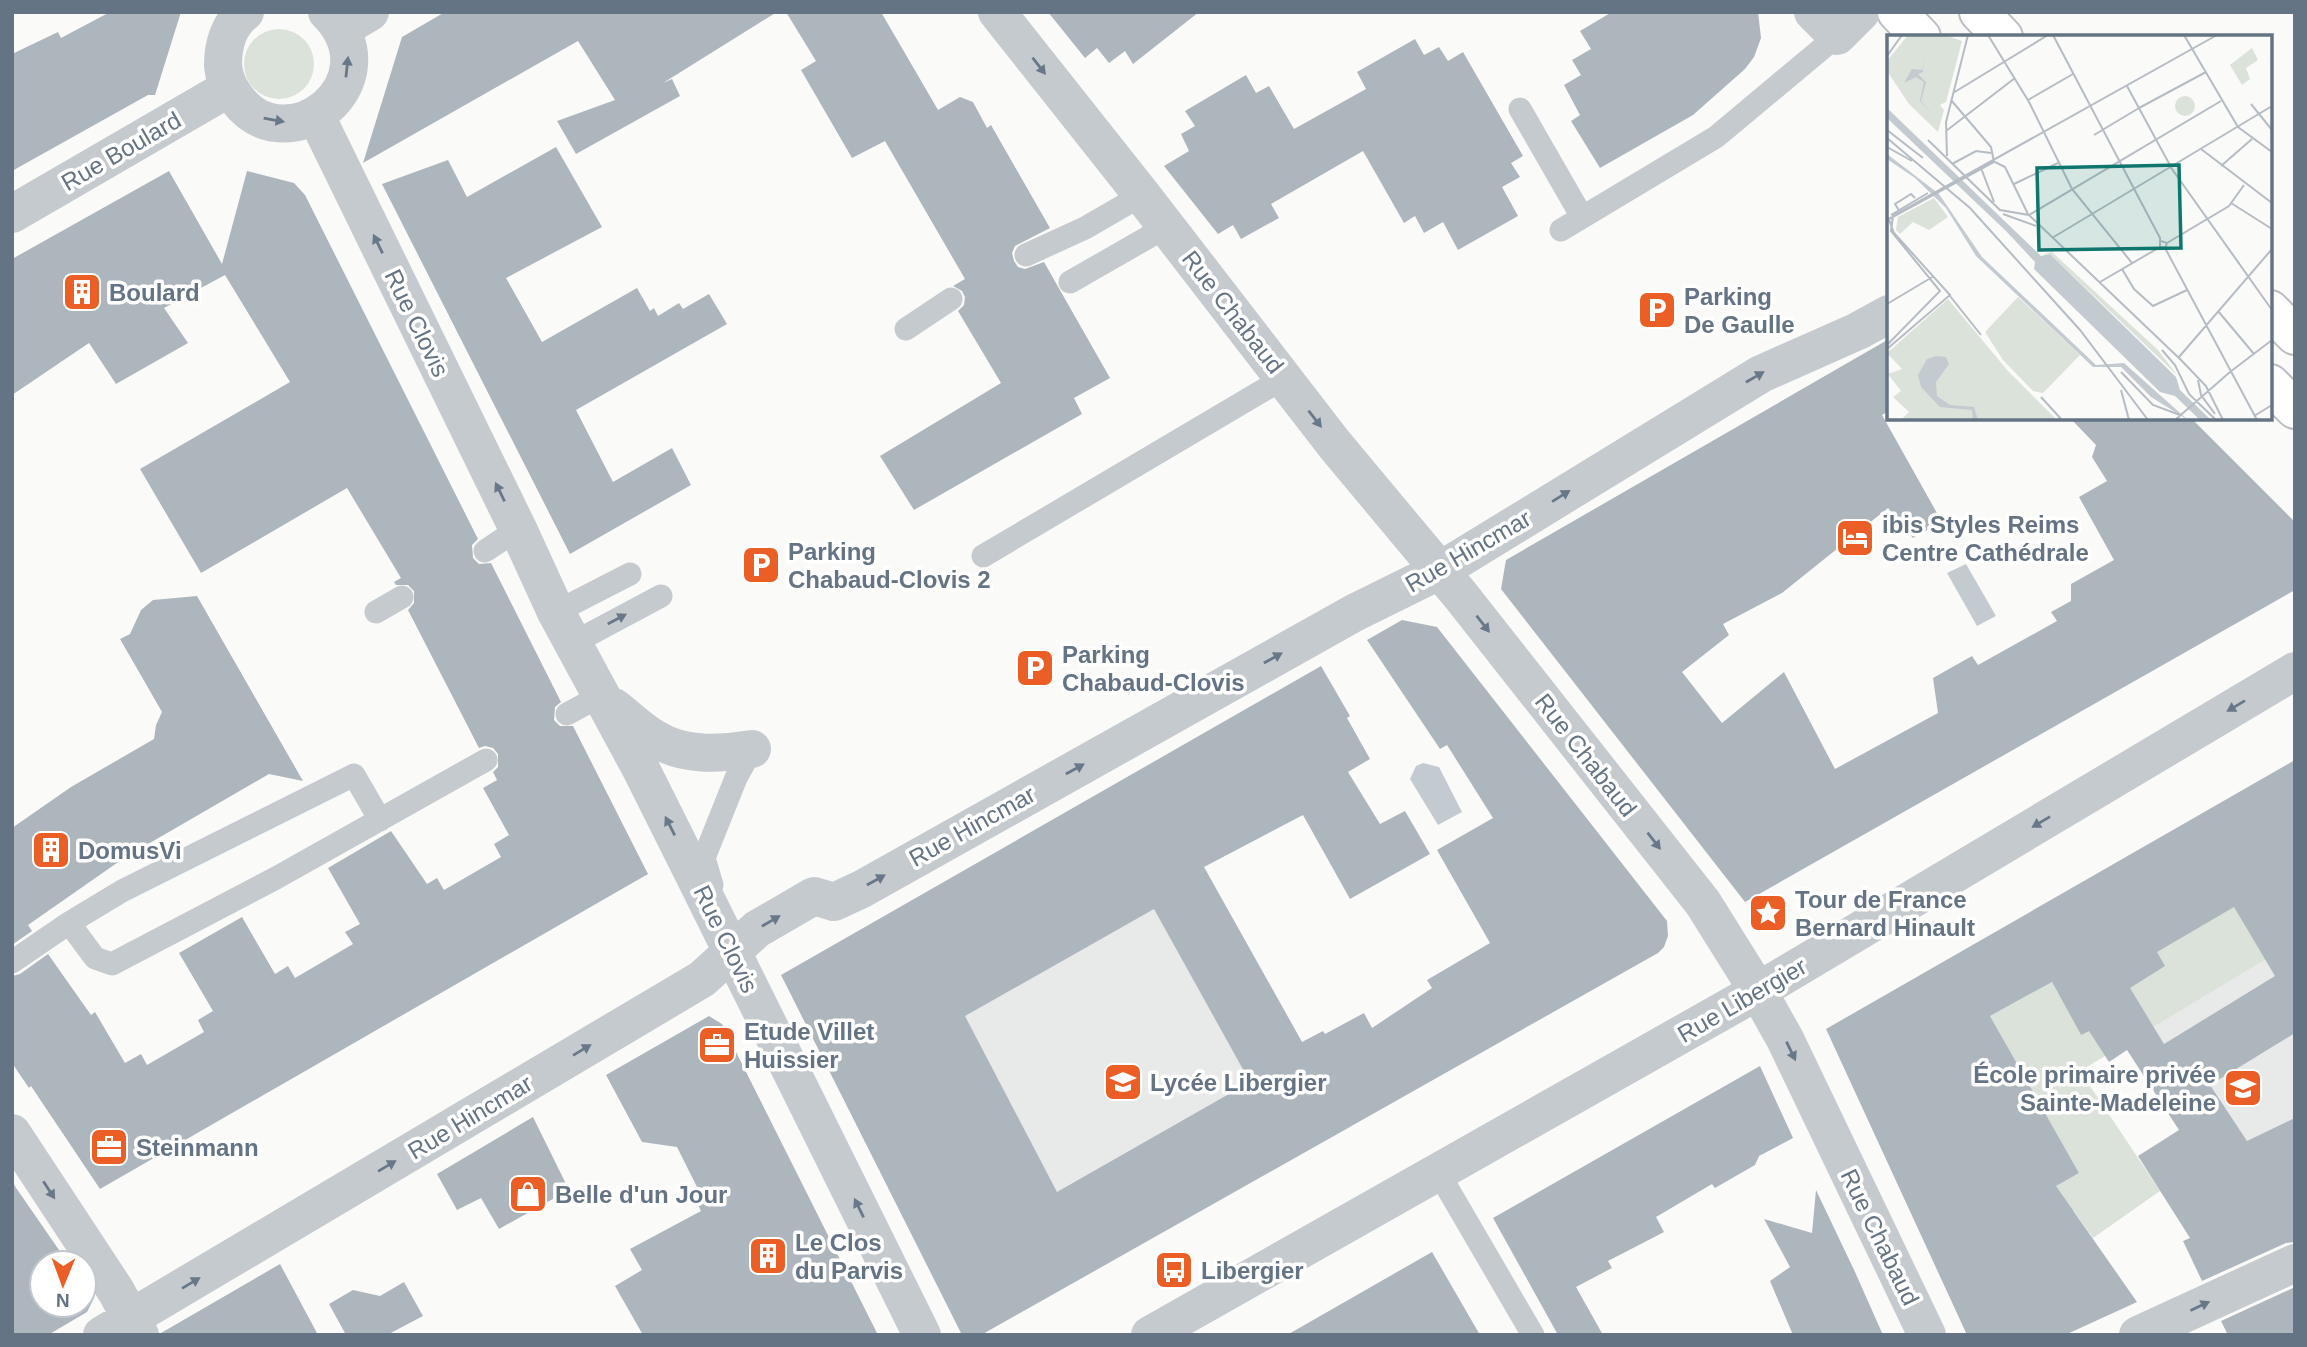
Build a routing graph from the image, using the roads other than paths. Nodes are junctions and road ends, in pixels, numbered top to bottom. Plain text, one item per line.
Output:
1 (246, 12) edge
2 (997, 12) edge
3 (1896, 12) edge
4 (1979, 12) edge
5 (346, 18) edge
6 (1837, 20) edge
7 (1919, 35) edge
8 (2001, 35) edge
9 (229, 88) junction
10 (1520, 109) dead end
11 (316, 116) junction
12 (1142, 195) junction
13 (12, 214) edge
14 (1582, 218) junction
15 (1166, 227) junction
16 (1561, 230) dead end
17 (1027, 255) dead end
18 (1070, 282) dead end
19 (951, 299) dead end
20 (2272, 312) edge
21 (906, 329) dead end
22 (1872, 332) edge
23 (2295, 335) edge
24 (1284, 378) junction
25 (2272, 386) edge
26 (2295, 409) edge
27 (518, 529) junction
28 (485, 551) dead end
29 (983, 556) dead end
30 (1441, 570) junction
31 (630, 574) dead end
32 (661, 596) dead end
33 (402, 597) dead end
34 (376, 612) dead end
35 (564, 627) junction
36 (2295, 671) edge
37 (600, 695) junction
38 (567, 714) dead end
39 (752, 749) joint
40 (486, 760) dead end
41 (380, 820) junction
42 (69, 923) junction
43 (732, 953) junction
44 (12, 962) edge
45 (1758, 991) junction
46 (12, 1133) edge
47 (1437, 1172) junction
48 (2295, 1263) edge
49 (125, 1329) edge
50 (922, 1335) edge
51 (1150, 1335) edge
52 (1532, 1335) edge
53 (1927, 1335) edge
54 (2138, 1335) edge

1 - 9 street
2 -> 12 street, Rue Chabaud
3 - 7 main road
4 - 8 main road
11 -> 5 street
6 - 14 lane
9 -> 11 street
9 - 13 street, Rue Boulard
10 - 14 lane
27 -> 11 street, Rue Clovis
12 - 15 street, Rue Chabaud
12 - 17 lane
14 - 16 lane
15 - 18 lane, Rue Chabaud
15 - 24 street, Rue Chabaud
19 - 21 lane
20 - 23 main road
30 -> 22 street, Rue Hincmar
24 - 29 lane
24 -> 30 street, Rue Chabaud
25 - 26 main road
27 - 28 lane
27 - 35 street, Rue Clovis
43 -> 30 street, Rue Hincmar
30 -> 45 street, Rue Chabaud
31 - 35 lane
35 -> 32 lane
33 - 34 lane
35 - 37 street, Rue Clovis
36 -> 45 street, Rue Libergier
37 - 38 lane
37 - 39 street
43 -> 37 street, Rue Clovis
39 - 43 lane
40 - 41 lane
41 - 42 lane
41 - 42 lane
42 - 44 lane
49 -> 43 street, Rue Hincmar
50 -> 43 street, Rue Clovis
45 - 47 street, Rue Libergier
45 -> 53 street, Rue Chabaud
46 -> 49 street
47 - 51 street, Rue Libergier
47 - 52 lane
54 -> 48 street

